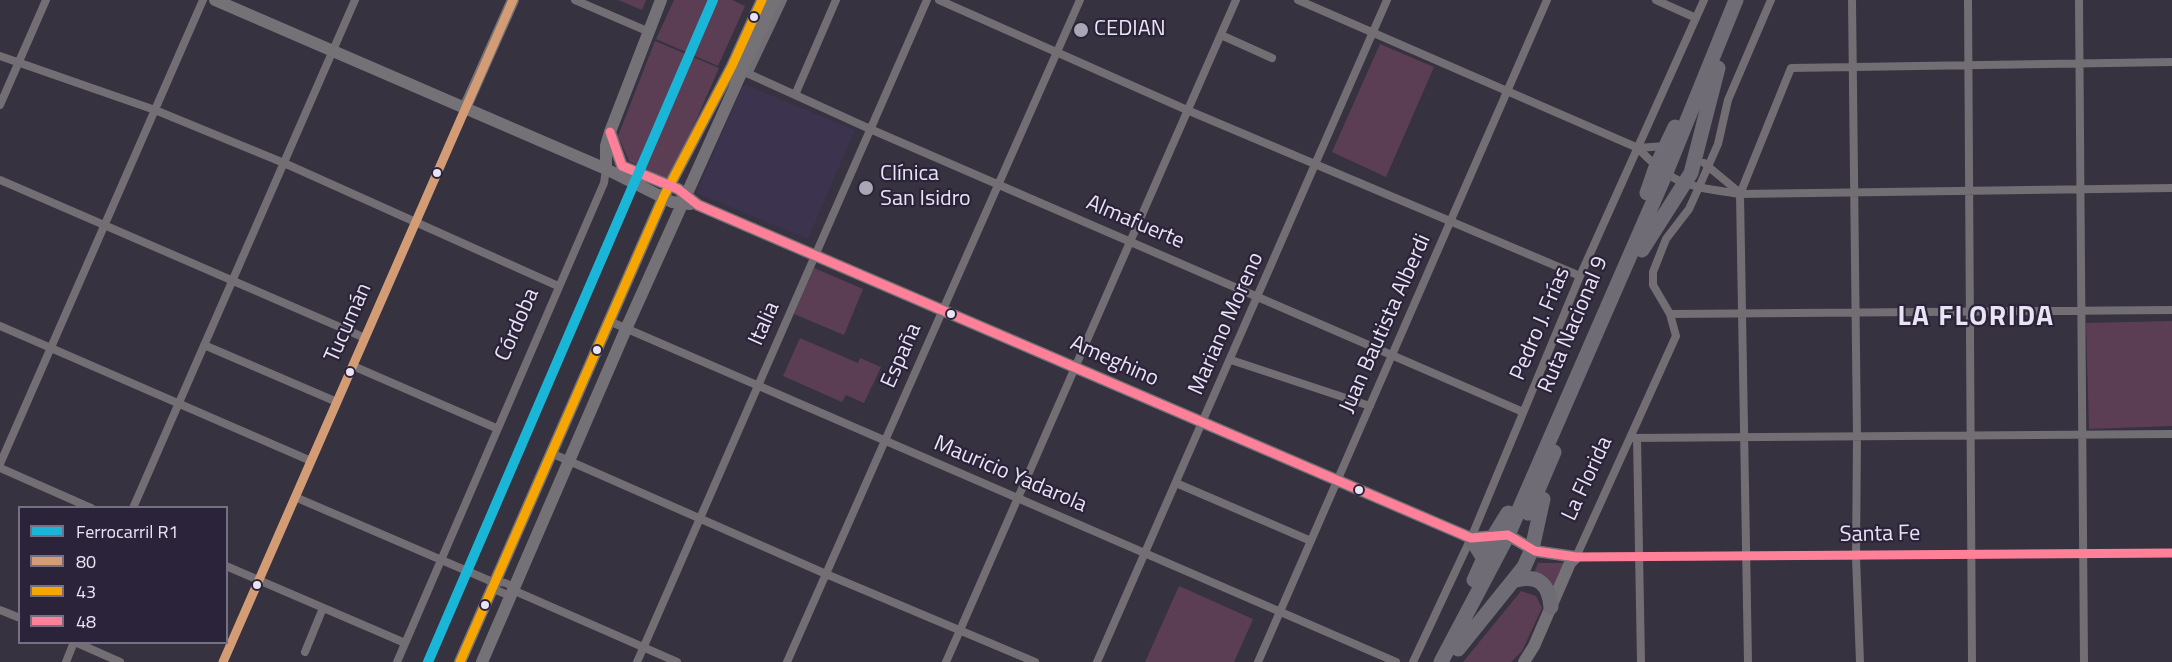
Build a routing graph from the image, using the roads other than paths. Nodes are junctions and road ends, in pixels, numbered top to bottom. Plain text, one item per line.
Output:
1 (46, 0) edge
2 (203, 0) edge
3 (215, 0) edge
4 (355, 0) edge
5 (513, 0) edge
6 (575, 0) edge
7 (601, 0) edge
8 (661, 0) edge
9 (762, 0) edge
10 (774, 0) edge
11 (783, 0) edge
12 (836, 0) edge
13 (927, 0) edge
14 (939, 0) edge
15 (1080, 0) edge
16 (1236, 0) edge
17 (1298, 0) edge
18 (1387, 0) edge
19 (1547, 0) edge
20 (1656, 0) edge
21 (1704, 0) edge
22 (1736, 0) edge
23 (1746, 0) edge
24 (1771, 0) edge
25 (1852, 0) edge
26 (1968, 0) edge
27 (2079, 0) edge
28 (597, 9) junction
29 (1696, 18) junction
30 (647, 31) junction
31 (1373, 33) junction
32 (1221, 35) junction
33 (333, 51) junction
34 (1058, 52) junction
35 (0, 56) edge
36 (1272, 58) dead end
37 (2172, 62) edge
38 (18, 64) junction
39 (2080, 64) junction
40 (1969, 65) junction
41 (1853, 67) junction
42 (1718, 68) junction
43 (740, 70) junction
44 (1703, 81) junction
45 (1508, 91) junction
46 (795, 95) junction
47 (0, 105) edge
48 (465, 108) junction
49 (155, 110) junction
50 (1187, 110) junction
51 (870, 129) junction
52 (610, 132) junction
53 (1665, 146) junction
54 (1638, 148) junction
55 (1702, 161) junction
56 (284, 163) junction
57 (1316, 164) junction
58 (606, 169) junction
59 (1676, 178) junction
60 (0, 180) edge
61 (998, 184) junction
62 (1969, 188) junction
63 (2080, 188) junction
64 (2172, 188) edge
65 (1852, 190) junction
66 (666, 191) junction
67 (1740, 194) junction
68 (684, 199) junction
69 (1450, 221) junction
70 (416, 224) junction
71 (105, 225) junction
72 (1130, 241) junction
73 (1637, 249) junction
74 (814, 255) junction
75 (1580, 276) junction
76 (232, 281) junction
77 (558, 286) junction
78 (1259, 297) junction
79 (942, 310) junction
80 (2172, 310) edge
81 (2082, 311) junction
82 (1971, 312) junction
83 (1855, 313) junction
84 (1670, 314) junction
85 (1741, 315) junction
86 (609, 321) junction
87 (0, 326) edge
88 (626, 329) junction
89 (365, 338) junction
90 (204, 345) junction
91 (51, 348) junction
92 (1393, 355) junction
93 (1231, 360) junction
94 (353, 366) junction
95 (1075, 368) junction
96 (758, 385) junction
97 (337, 402) junction
98 (178, 404) junction
99 (1370, 406) junction
100 (1523, 412) junction
101 (1202, 424) junction
102 (496, 428) junction
103 (2082, 434) junction
104 (2172, 434) edge
105 (1971, 435) junction
106 (1857, 436) junction
107 (1743, 437) junction
108 (1634, 438) junction
109 (885, 440) junction
110 (1554, 452) junction
111 (552, 453) junction
112 (569, 460) junction
113 (311, 461) junction
114 (0, 466) edge
115 (1336, 482) junction
116 (1176, 483) junction
117 (295, 497) junction
118 (1018, 498) junction
119 (89, 506) edge
120 (133, 506) edge
121 (700, 517) junction
122 (1506, 536) junction
123 (1471, 538) junction
124 (1311, 541) junction
125 (1532, 549) junction
126 (1145, 553) junction
127 (2172, 553) edge
128 (2084, 554) junction
129 (1971, 555) junction
130 (1576, 557) junction
131 (1641, 557) junction
132 (1747, 557) junction
133 (1856, 557) junction
134 (1484, 559) junction
135 (441, 560) junction
136 (228, 567) edge
137 (826, 574) junction
138 (259, 580) junction
139 (1516, 580) junction
140 (495, 583) junction
141 (515, 591) junction
142 (1551, 607) junction
143 (323, 608) junction
144 (0, 610) edge
145 (1280, 612) junction
146 (18, 617) edge
147 (960, 630) junction
148 (405, 643) junction
149 (73, 644) edge
150 (79, 644) edge
151 (643, 647) junction
152 (305, 652) dead end
153 (1453, 652) edge
154 (66, 662) edge
155 (120, 662) edge
156 (223, 662) edge
157 (397, 662) edge
158 (460, 662) edge
159 (482, 662) edge
160 (637, 662) edge
161 (677, 662) edge
162 (788, 662) edge
163 (946, 662) edge
164 (1035, 662) edge
165 (1097, 662) edge
166 (1258, 662) edge
167 (1396, 662) edge
168 (1413, 662) edge
169 (1441, 662) edge
170 (1524, 662) edge
171 (1535, 662) edge
172 (1641, 662) edge
173 (1748, 662) edge
174 (1860, 662) edge
175 (1972, 662) edge
176 (2084, 662) edge

1 - 38 street
2 - 49 street
3 - 33 street
4 - 33 street
5 - 48 street, Tucumán
6 - 28 street
7 - 28 street
8 - 30 street, Córdoba
9 - 43 street
10 - 43 street
11 - 43 street
12 - 46 street
13 - 51 street, Italia
14 - 34 street
15 - 34 street, España
16 - 32 street
17 - 31 street
18 - 31 street, Mariano Moreno
19 - 45 street, Juan Bautista Alberdi
20 - 29 street
21 - 29 street, Pedro J. Frías
22 - 44 highway
23 - 42 highway
24 - 55 street
25 - 41 street
26 - 40 street
27 - 39 street
28 - 30 street
29 - 54 street, Pedro J. Frías
30 - 52 street, Córdoba
31 - 45 street
31 - 57 street, Mariano Moreno
32 - 36 street
32 - 50 street
33 - 48 street
33 - 56 street
34 - 50 street
34 - 61 street, España
35 - 38 street
37 - 39 street
38 - 47 street
38 - 49 street
39 - 40 street
39 - 63 street
40 - 41 street
40 - 62 street
41 - 65 street
41 - 67 street
42 - 55 highway
42 - 59 highway
43 - 46 street, Almafuerte
43 - 66 street
43 - 68 street
44 - 53 highway
44 - 59 highway
45 - 54 street
45 - 69 street, Juan Bautista Alberdi
46 - 51 street, Almafuerte
48 - 58 street
48 - 70 street, Tucumán
49 - 56 street
49 - 71 street
50 - 57 street
50 - 72 street
51 - 61 street, Almafuerte
51 - 74 street, Italia
52 - 58 street, Córdoba
52 - 66 street
53 - 54 street
53 - 59 highway
54 - 59 street
54 - 75 street, Pedro J. Frías
55 - 59 highway
55 - 67 street
56 - 70 street
56 - 76 street
57 - 69 street
57 - 78 street, Mariano Moreno
58 - 66 street
58 - 77 street, Córdoba
59 - 67 street
59 - 73 highway
59 - 73 highway
59 - 84 street
60 - 71 street
61 - 72 street, Almafuerte
61 - 79 street, España
62 - 63 street
62 - 65 street
62 - 82 street
63 - 64 street
63 - 81 street
65 - 67 street
65 - 83 street
66 - 68 street, Ameghino
66 - 86 street
67 - 85 street
68 - 74 street, Ameghino
68 - 88 street
69 - 75 street
69 - 92 street, Juan Bautista Alberdi
70 - 77 street
70 - 89 street, Tucumán
71 - 76 street
71 - 91 street
72 - 78 street, Almafuerte
72 - 95 street
73 - 110 highway, Ruta Nacional 9
73 - 122 highway, Ruta Nacional 9
74 - 79 street, Ameghino
74 - 96 street, Italia
75 - 100 street, Pedro J. Frías
76 - 89 street
76 - 90 street
77 - 102 street, Córdoba
78 - 92 street, Almafuerte
78 - 93 street, Mariano Moreno
79 - 95 street, Ameghino
79 - 109 street, España
80 - 81 street
81 - 82 street
81 - 103 street
82 - 83 street
82 - 105 street
83 - 85 street
83 - 106 street
84 - 85 street
84 - 108 street, La Florida
85 - 107 street
86 - 88 street, Mauricio Yadarola
86 - 111 street
87 - 91 street
88 - 96 street, Mauricio Yadarola
88 - 112 street
89 - 94 street, Tucumán
90 - 97 street
90 - 98 street
91 - 98 street
91 - 114 street
92 - 99 street, Juan Bautista Alberdi
92 - 100 street, Almafuerte
93 - 99 street
93 - 101 street, Mariano Moreno
94 - 97 street, Tucumán
94 - 102 street
95 - 101 street, Ameghino
95 - 118 street
96 - 109 street, Mauricio Yadarola
96 - 121 street, Italia
97 - 113 street, Tucumán
98 - 113 street
98 - 120 street
99 - 115 street, Juan Bautista Alberdi
100 - 123 street, Pedro J. Frías
101 - 115 street, Ameghino
101 - 116 street, Mariano Moreno
102 - 135 street, Córdoba
103 - 104 street
103 - 105 street
103 - 128 street
105 - 106 street
105 - 129 street
106 - 107 street
106 - 133 street
107 - 108 street
107 - 132 street
108 - 130 street, La Florida
108 - 131 street
109 - 118 street, Mauricio Yadarola
109 - 137 street, España
110 - 122 highway, Ruta Nacional 9
110 - 125 highway
111 - 112 street
111 - 140 street
112 - 121 street
112 - 141 street
113 - 117 street, Tucumán
114 - 119 street
115 - 123 street, Ameghino
115 - 124 street, Juan Bautista Alberdi
116 - 124 street
116 - 126 street, Mariano Moreno
117 - 135 street
117 - 138 street, Tucumán
118 - 126 street, Mauricio Yadarola
118 - 147 street
121 - 137 street
121 - 151 street, Italia
122 - 123 street
122 - 125 street
122 - 134 highway
122 - 153 highway, Ruta Nacional 9
123 - 134 highway
123 - 168 street, Pedro J. Frías
124 - 145 street, Juan Bautista Alberdi
125 - 130 street
125 - 139 highway
126 - 145 street, Mauricio Yadarola
126 - 165 street, Mariano Moreno
127 - 128 street, Santa Fe
128 - 129 street, Santa Fe
128 - 176 street
129 - 133 street, Santa Fe
129 - 175 street
130 - 131 street, Santa Fe
130 - 142 street
130 - 171 street, La Florida
131 - 132 street, Santa Fe
131 - 172 street
132 - 133 street, Santa Fe
132 - 173 street
133 - 174 street
134 - 153 highway
135 - 140 street
135 - 148 street, Córdoba
136 - 138 street
137 - 147 street
137 - 162 street, España
138 - 143 street
138 - 156 street, Tucumán
139 - 142 highway
139 - 153 highway
140 - 141 street
140 - 158 street
141 - 151 street
141 - 159 street
142 - 170 street
143 - 148 street
143 - 152 street
144 - 146 street
145 - 166 street, Juan Bautista Alberdi
145 - 167 street, Mauricio Yadarola
147 - 163 street
147 - 164 street
148 - 157 street, Córdoba
149 - 154 street
150 - 155 street
151 - 160 street, Italia
151 - 161 street
153 - 169 highway, Ruta Nacional 9

